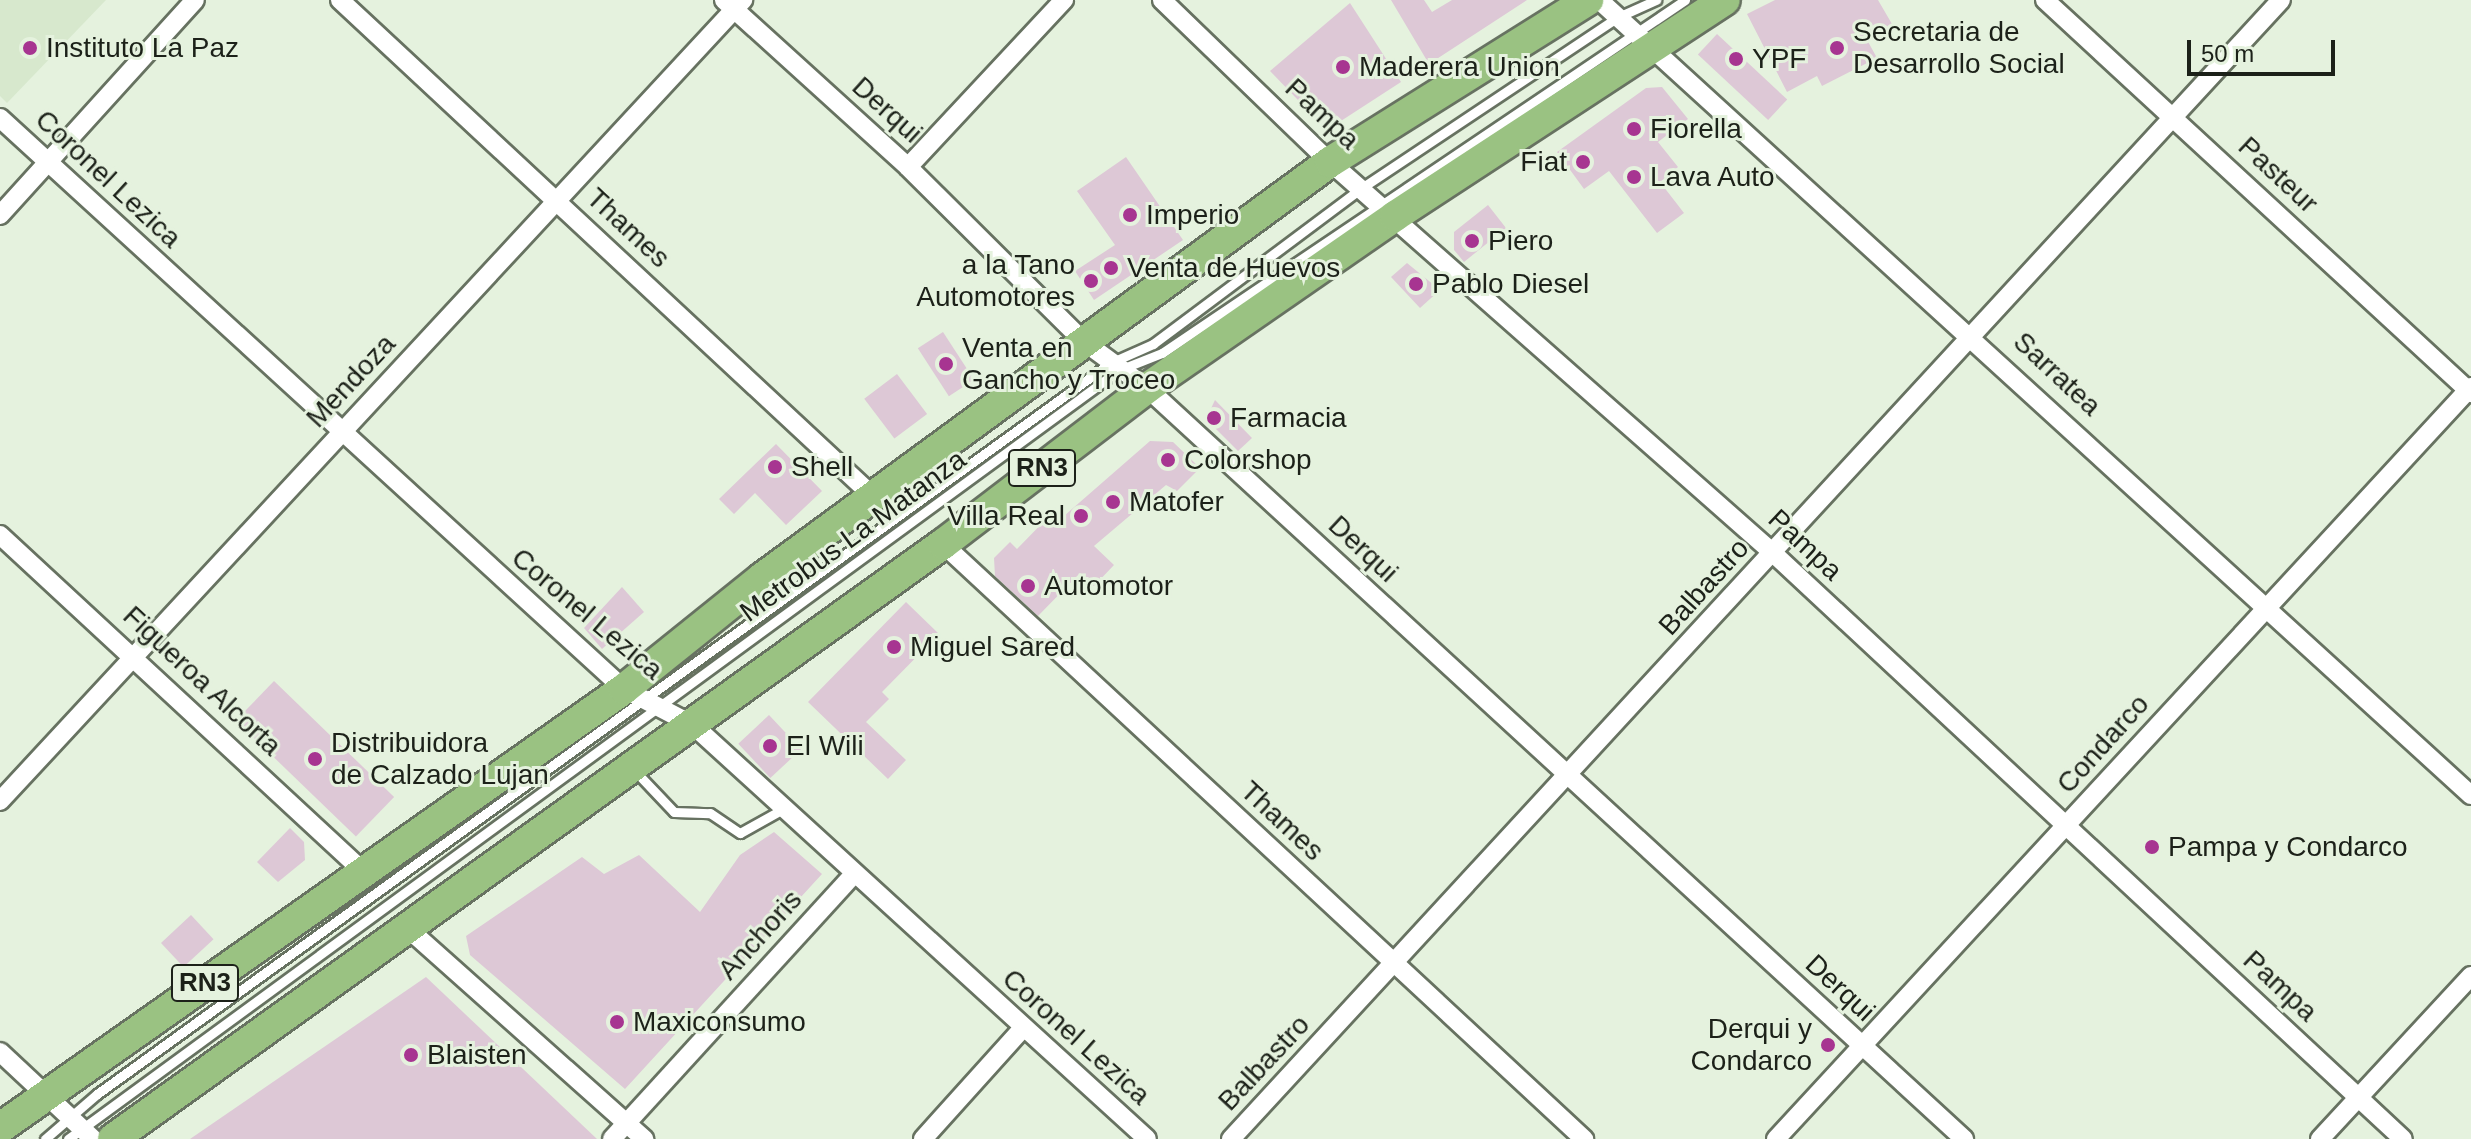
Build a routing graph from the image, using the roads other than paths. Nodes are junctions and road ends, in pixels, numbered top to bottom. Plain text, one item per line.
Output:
1 (195, 0) edge
2 (340, 0) edge
3 (1064, 0) edge
4 (1162, 0) edge
5 (1588, 0) edge
6 (1599, 0) edge
7 (1656, 0) edge
8 (1685, 0) edge
9 (1725, 0) edge
10 (2045, 0) edge
11 (2281, 0) edge
12 (734, 3) edge
13 (1634, 31) junction
14 (2175, 117) junction
15 (0, 118) edge
16 (49, 162) junction
17 (1330, 162) junction
18 (908, 167) junction
19 (1360, 189) junction
20 (556, 199) junction
21 (1386, 210) junction
22 (0, 215) edge
23 (1975, 337) junction
24 (1083, 341) junction
25 (1114, 367) junction
26 (1147, 388) junction
27 (2470, 390) edge
28 (342, 433) junction
29 (875, 498) junction
30 (0, 535) edge
31 (943, 544) junction
32 (1773, 553) junction
33 (2266, 606) junction
34 (134, 656) junction
35 (634, 695) junction
36 (661, 710) junction
37 (693, 725) junction
38 (631, 766) junction
39 (1568, 777) junction
40 (2471, 795) edge
41 (0, 801) edge
42 (783, 809) junction
43 (2065, 826) junction
44 (363, 871) junction
45 (853, 875) junction
46 (404, 925) junction
47 (1395, 964) junction
48 (2471, 976) edge
49 (1023, 1028) junction
50 (1861, 1046) junction
51 (0, 1052) edge
52 (48, 1095) junction
53 (2358, 1098) junction
54 (627, 1124) junction
55 (0, 1128) edge
56 (79, 1131) edge
57 (45, 1139) edge
58 (113, 1139) edge
59 (612, 1139) edge
60 (644, 1139) edge
61 (923, 1139) edge
62 (1147, 1139) edge
63 (1231, 1139) edge
64 (1584, 1139) edge
65 (1776, 1139) edge
66 (1964, 1139) edge
67 (2320, 1139) edge
68 (2403, 1139) edge

1 - 16 street
2 - 20 street, Thames
3 - 18 street
4 - 17 street, Pampa
5 - 17 highway, RN3
6 - 13 street, Sarratea
7 - 13 lane, Metrobus La Matanza
8 - 13 lane, Metrobus La Matanza
9 - 13 highway, RN3
10 - 14 street, Pasteur
11 - 14 street, Balbastro
12 - 18 street, Derqui
12 - 20 street, Mendoza
13 - 19 lane, Metrobus La Matanza
13 - 21 highway, RN3
13 - 23 street, Sarratea
14 - 23 street, Balbastro
14 - 27 street, Pasteur
15 - 16 street, Coronel Lezica
16 - 22 street
16 - 28 street, Coronel Lezica
17 - 19 street, Pampa
17 - 24 highway, RN3
18 - 24 street, Derqui
19 - 21 street, Pampa
19 - 25 lane, Metrobus La Matanza
20 - 28 street, Mendoza
20 - 29 street, Thames
21 - 25 lane, Metrobus La Matanza
21 - 26 highway, RN3
21 - 32 street, Pampa
23 - 32 street, Balbastro
23 - 33 street, Sarratea
24 - 25 street, Derqui
24 - 29 highway, RN3
25 - 26 street, Derqui
25 - 35 lane, Metrobus La Matanza
25 - 36 lane, Metrobus La Matanza
26 - 31 highway, RN3
26 - 39 street, Derqui
27 - 33 street, Condarco
28 - 34 street, Mendoza
28 - 35 street, Coronel Lezica
29 - 35 highway, RN3
30 - 34 street, Figueroa Alcorta
31 - 37 highway, RN3
31 - 47 street, Thames
32 - 39 street, Balbastro
32 - 43 street, Pampa
33 - 40 street, Sarratea
33 - 43 street, Condarco
34 - 41 street, Mendoza
34 - 44 street, Figueroa Alcorta
35 - 36 street, Coronel Lezica
35 - 44 highway, RN3
35 - 56 lane, Metrobus La Matanza
36 - 37 street, Coronel Lezica
36 - 56 lane, Metrobus La Matanza
37 - 38 highway, RN3
37 - 42 street, Coronel Lezica
38 - 42 lane
38 - 46 highway, RN3
39 - 47 street, Balbastro
39 - 50 street, Derqui
42 - 45 street, Coronel Lezica
43 - 50 street, Condarco
43 - 53 street, Pampa
44 - 52 highway, RN3
45 - 49 street, Coronel Lezica
45 - 54 street, Anchoris
46 - 54 street
46 - 58 highway, RN3
47 - 63 street, Balbastro
47 - 64 street, Thames
48 - 53 street
49 - 61 street
49 - 62 street, Coronel Lezica
50 - 65 street, Condarco
50 - 66 street, Derqui
51 - 52 street
52 - 55 highway, RN3
52 - 56 street
53 - 67 street
53 - 68 street, Pampa
54 - 59 street, Anchoris
54 - 60 street
56 - 57 lane, Metrobus La Matanza

